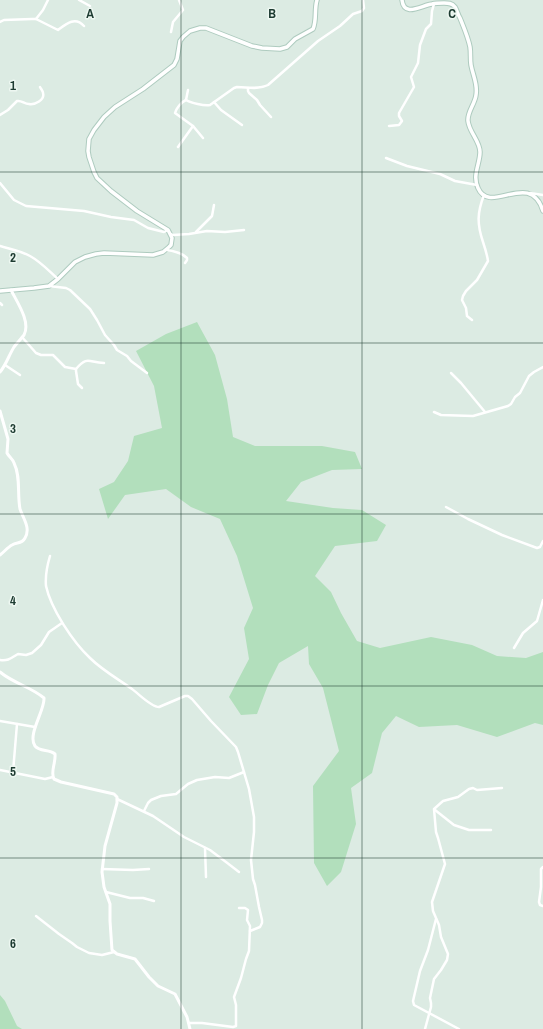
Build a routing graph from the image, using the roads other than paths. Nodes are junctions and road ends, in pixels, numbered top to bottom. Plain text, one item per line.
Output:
1 (48, 0) edge
2 (79, 0) edge
3 (179, 0) edge
4 (316, 0) edge
5 (363, 0) edge
6 (402, 0) edge
7 (434, 4) junction
8 (90, 6) dead end
9 (36, 19) junction
10 (0, 22) edge
11 (84, 26) dead end
12 (170, 32) dead end
13 (40, 87) dead end
14 (248, 88) junction
15 (188, 90) dead end
16 (186, 100) junction
17 (214, 102) junction
18 (0, 115) edge
19 (271, 117) dead end
20 (242, 125) dead end
21 (193, 126) junction
22 (389, 126) dead end
23 (203, 138) dead end
24 (178, 147) dead end
25 (386, 158) dead end
26 (0, 183) edge
27 (477, 185) junction
28 (530, 193) junction
29 (484, 195) junction
30 (543, 195) edge
31 (214, 205) dead end
32 (543, 211) edge
33 (168, 230) junction
34 (244, 230) dead end
35 (195, 233) junction
36 (171, 234) junction
37 (0, 246) edge
38 (167, 250) junction
39 (185, 263) dead end
40 (58, 279) junction
41 (49, 286) junction
42 (12, 290) junction
43 (0, 291) edge
44 (472, 320) dead end
45 (22, 337) junction
46 (104, 363) dead end
47 (5, 365) junction
48 (543, 368) edge
49 (76, 369) junction
50 (0, 372) edge
51 (147, 373) dead end
52 (451, 373) dead end
53 (20, 375) dead end
54 (82, 388) dead end
55 (0, 411) edge
56 (434, 412) dead end
57 (485, 412) junction
58 (446, 507) dead end
59 (543, 541) edge
60 (541, 547) edge
61 (0, 555) edge
62 (50, 556) dead end
63 (543, 600) edge
64 (62, 623) junction
65 (514, 648) dead end
66 (0, 660) edge
67 (0, 672) edge
68 (0, 721) edge
69 (17, 724) junction
70 (35, 727) junction
71 (0, 770) edge
72 (13, 772) junction
73 (244, 772) junction
74 (53, 777) junction
75 (502, 788) dead end
76 (118, 799) junction
77 (434, 809) junction
78 (144, 811) junction
79 (491, 830) dead end
80 (206, 848) junction
81 (543, 866) edge
82 (102, 869) junction
83 (148, 869) dead end
84 (239, 872) dead end
85 (206, 877) dead end
86 (106, 892) junction
87 (154, 901) dead end
88 (543, 906) edge
89 (239, 908) dead end
90 (36, 916) dead end
91 (437, 918) junction
92 (250, 930) junction
93 (114, 952) junction
94 (430, 1012) junction
95 (189, 1023) junction
96 (231, 1028) edge
97 (190, 1029) edge
98 (425, 1029) edge
99 (459, 1029) edge

1 - 9 street
2 - 8 street
3 - 12 street
4 - 33 main road
5 - 14 street
6 - 7 main road
7 - 22 street
7 - 27 main road
9 - 10 street
9 - 11 street
13 - 18 street
14 - 17 street
14 - 19 street
15 - 16 street
16 - 17 street
16 - 21 street
17 - 20 street
21 - 23 street
21 - 24 street
25 - 27 street
26 - 33 street
27 - 29 main road
28 - 29 main road
28 - 30 street
28 - 32 main road
29 - 44 street
31 - 35 street
33 - 36 main road
34 - 35 street
35 - 36 street
36 - 38 main road
37 - 40 street
38 - 39 street
38 - 40 main road
40 - 41 main road
41 - 42 main road
41 - 51 street
42 - 43 main road
42 - 45 street
45 - 47 street
45 - 49 street
46 - 49 street
47 - 50 street
47 - 53 street
48 - 57 street
49 - 54 street
52 - 57 street
55 - 61 street
56 - 57 street
58 - 60 street
59 - 60 street
62 - 64 street
63 - 65 street
64 - 66 street
64 - 73 street
67 - 70 street
68 - 69 street
69 - 70 street
69 - 72 street
70 - 74 street
71 - 72 street
72 - 74 street
73 - 78 street
73 - 92 street
74 - 76 street
75 - 77 street
76 - 78 street
76 - 82 street
77 - 79 street
77 - 91 street
78 - 80 street
80 - 84 street
80 - 85 street
81 - 88 street
82 - 83 street
82 - 86 street
86 - 87 street
86 - 93 street
89 - 92 street
90 - 93 street
91 - 94 street
91 - 94 street
92 - 96 street
93 - 95 street
94 - 98 street
94 - 99 street
95 - 96 street
95 - 97 street

